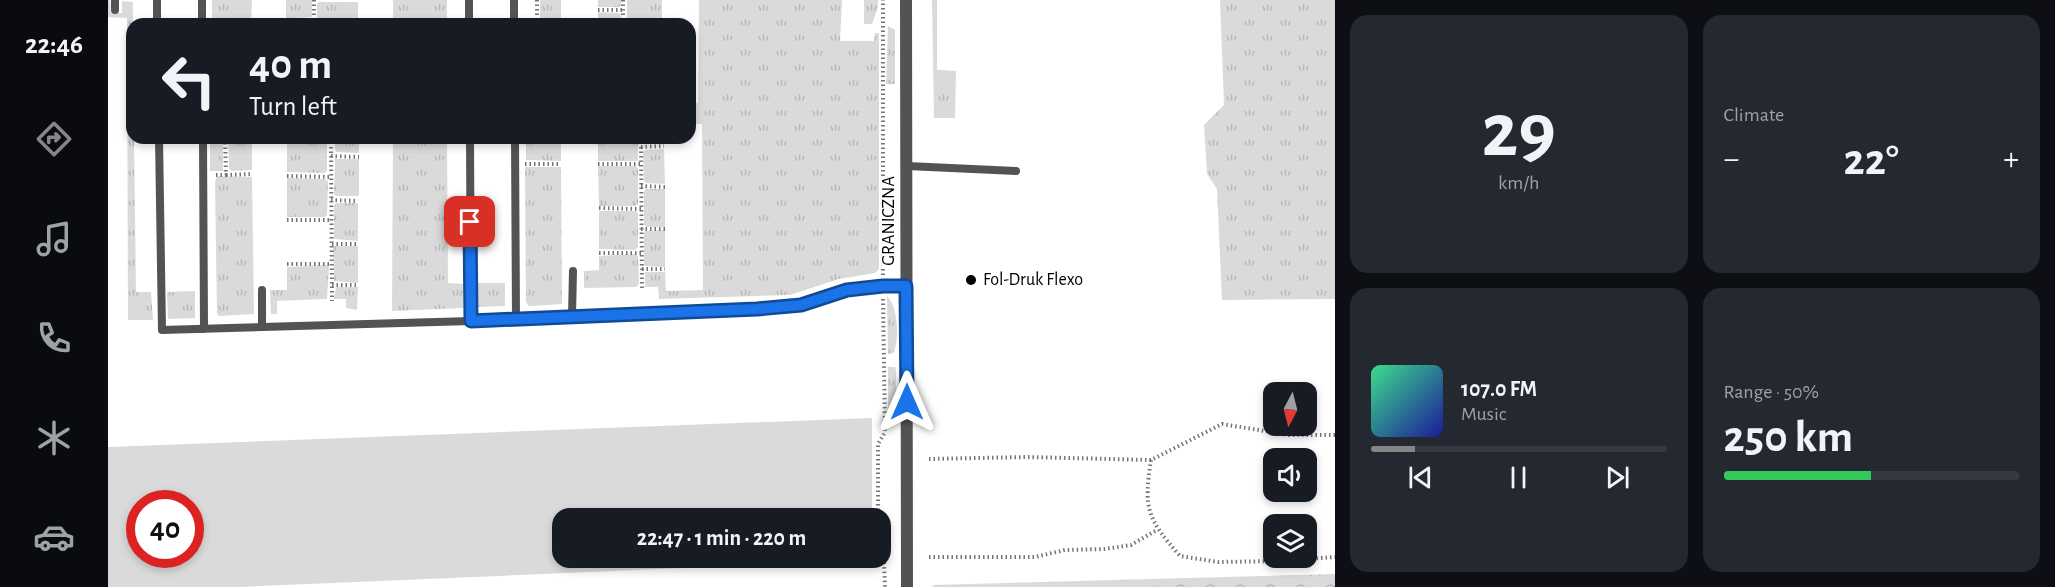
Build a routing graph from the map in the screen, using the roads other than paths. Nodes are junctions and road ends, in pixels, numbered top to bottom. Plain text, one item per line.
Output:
1 (115, 0) edge
2 (157, 0) edge
3 (202, 0) edge
4 (469, 0) edge
5 (514, 0) edge
6 (906, 0) edge
7 (115, 10) dead end
8 (157, 18) edge
9 (202, 18) edge
10 (469, 18) edge
11 (514, 18) edge
12 (159, 144) edge
13 (203, 144) edge
14 (470, 144) edge
15 (515, 144) edge
16 (906, 166) junction
17 (1016, 171) dead end
18 (573, 271) dead end
19 (906, 286) junction
20 (262, 290) dead end
21 (572, 316) junction
22 (516, 319) junction
23 (471, 321) junction
24 (262, 327) junction
25 (204, 329) junction
26 (907, 587) edge

1 - 7 lane
2 - 8 lane
3 - 9 lane
4 - 10 lane
5 - 11 lane
6 - 16 street, GRANICZNA
12 - 25 lane
13 - 25 lane
14 - 23 lane
15 - 22 lane
16 - 17 lane
16 - 19 street, GRANICZNA
18 - 21 lane
19 - 21 lane
19 - 26 street, GRANICZNA
20 - 24 lane
21 - 22 lane
22 - 23 lane
23 - 24 lane
24 - 25 lane

